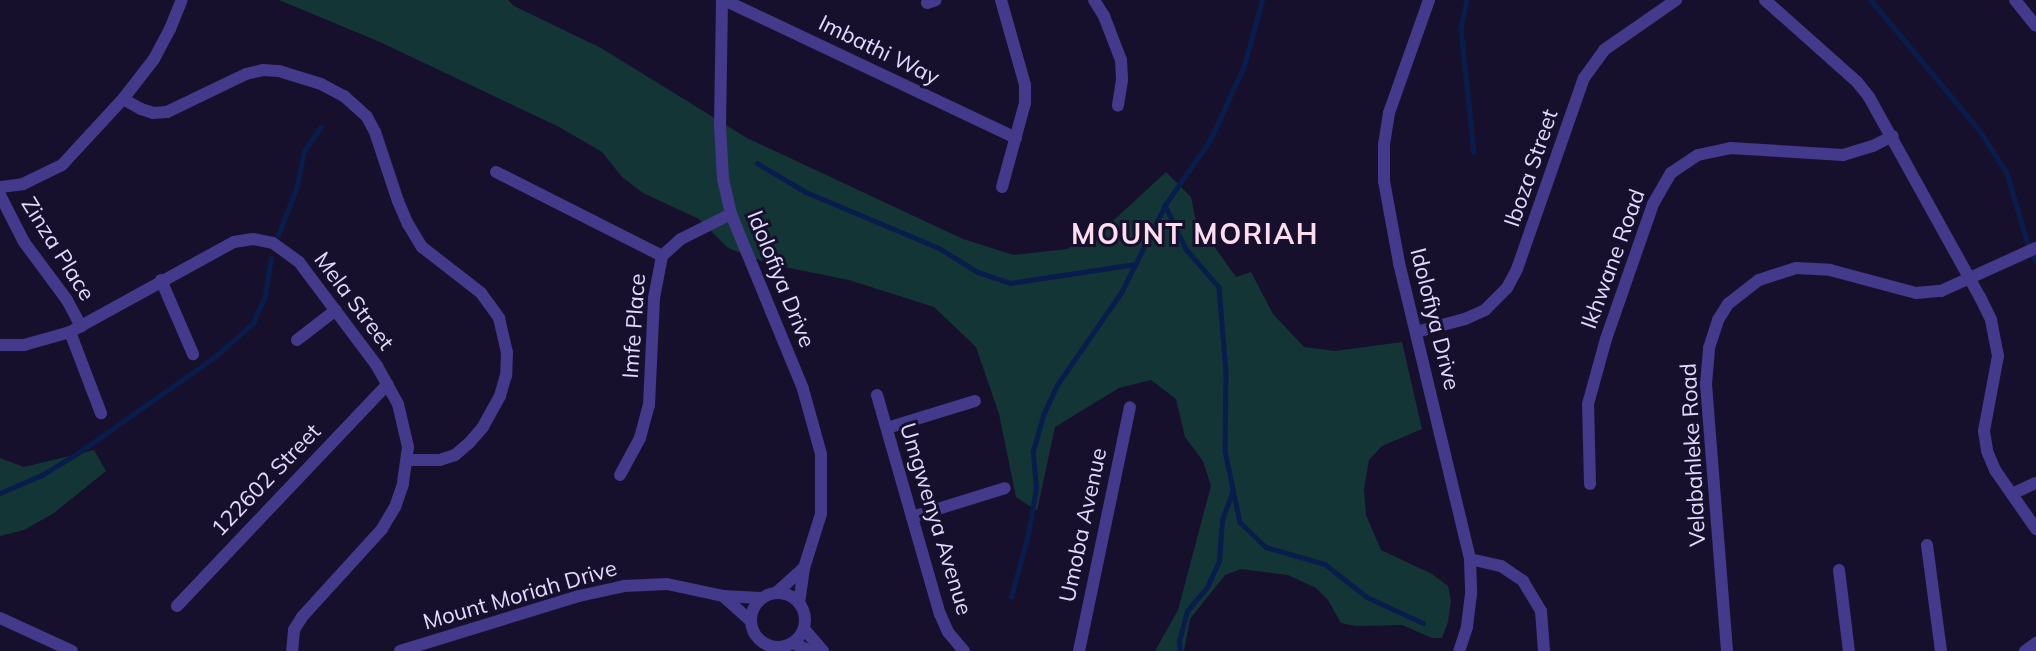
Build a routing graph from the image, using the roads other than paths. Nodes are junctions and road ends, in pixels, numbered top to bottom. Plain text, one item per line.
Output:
1 (182, 0) edge
2 (723, 0) edge
3 (1002, 0) edge
4 (1094, 0) edge
5 (1429, 0) edge
6 (1676, 0) edge
7 (1765, 0) edge
8 (2015, 0) edge
9 (2036, 26) edge
10 (123, 99) junction
11 (1118, 106) dead end
12 (1893, 136) junction
13 (1016, 138) junction
14 (496, 172) dead end
15 (0, 187) edge
16 (1002, 187) dead end
17 (0, 195) edge
18 (731, 214) junction
19 (2036, 248) edge
20 (662, 256) junction
21 (1970, 279) junction
22 (161, 280) junction
23 (336, 310) junction
24 (76, 329) junction
25 (1416, 332) junction
26 (297, 340) dead end
27 (0, 345) edge
28 (193, 354) dead end
29 (388, 384) junction
30 (877, 395) dead end
31 (975, 401) dead end
32 (1130, 407) dead end
33 (101, 413) dead end
34 (887, 428) junction
35 (408, 460) junction
36 (620, 475) dead end
37 (2036, 483) edge
38 (1590, 484) dead end
39 (1005, 488) dead end
40 (2012, 494) junction
41 (912, 517) junction
42 (2036, 529) edge
43 (1927, 545) dead end
44 (1470, 559) junction
45 (804, 568) junction
46 (1839, 570) dead end
47 (776, 593) junction
48 (723, 596) junction
49 (761, 598) junction
50 (799, 602) junction
51 (177, 606) dead end
52 (0, 618) edge
53 (750, 620) junction
54 (804, 629) junction
55 (793, 643) junction
56 (2036, 643) edge
57 (72, 651) edge
58 (292, 651) edge
59 (400, 651) edge
60 (810, 651) edge
61 (822, 651) edge
62 (964, 651) edge
63 (1079, 651) edge
64 (1459, 651) edge
65 (1544, 651) edge
66 (1727, 651) edge
67 (1849, 651) edge
68 (1941, 651) edge
69 (2025, 651) edge

1 - 10 street
2 - 13 street, Imbathi Way
2 - 18 street, Idolofiya Drive
3 - 13 street
4 - 11 street
5 - 25 street, Idolofiya Drive
6 - 25 street, Iboza Street
7 - 12 street
8 - 9 street
10 - 15 street
10 - 35 street
12 - 21 street
12 - 38 street, Ikhwane Road
13 - 16 street
14 - 20 street
17 - 24 street, Zinza Place
18 - 20 street, Imfe Place
18 - 45 street, Idolofiya Drive
19 - 21 street, Velabahleke Road
20 - 36 street, Imfe Place
21 - 40 street
21 - 66 street, Velabahleke Road
22 - 23 street, Mela Street
22 - 24 street, Mela Street
22 - 28 street
23 - 26 street
23 - 29 street, Mela Street
24 - 27 street, Mela Street
24 - 33 street, Zinza Place
25 - 44 street, Idolofiya Drive
29 - 35 street, Mela Street
29 - 51 street, 122602 Street
30 - 34 street, Umgwenya Avenue
31 - 34 street
32 - 63 street, Umoba Avenue
34 - 41 street, Umgwenya Avenue
35 - 58 street, Mela Street
37 - 40 street
39 - 41 street
40 - 42 street
41 - 62 street, Umgwenya Avenue
43 - 68 street
44 - 64 street, Idolofiya Drive
44 - 65 street
45 - 47 street
45 - 50 street, Idolofiya Drive
46 - 67 street
47 - 49 street, Mount Moriah Drive
47 - 50 street
48 - 49 street, Mount Moriah Drive
48 - 53 street, Mount Moriah Drive
48 - 59 street, Mount Moriah Drive
49 - 53 street
50 - 54 street
52 - 57 street
53 - 55 street, Mount Moriah Drive
54 - 55 street
54 - 61 street
55 - 60 street, Mount Moriah Drive
56 - 69 street

